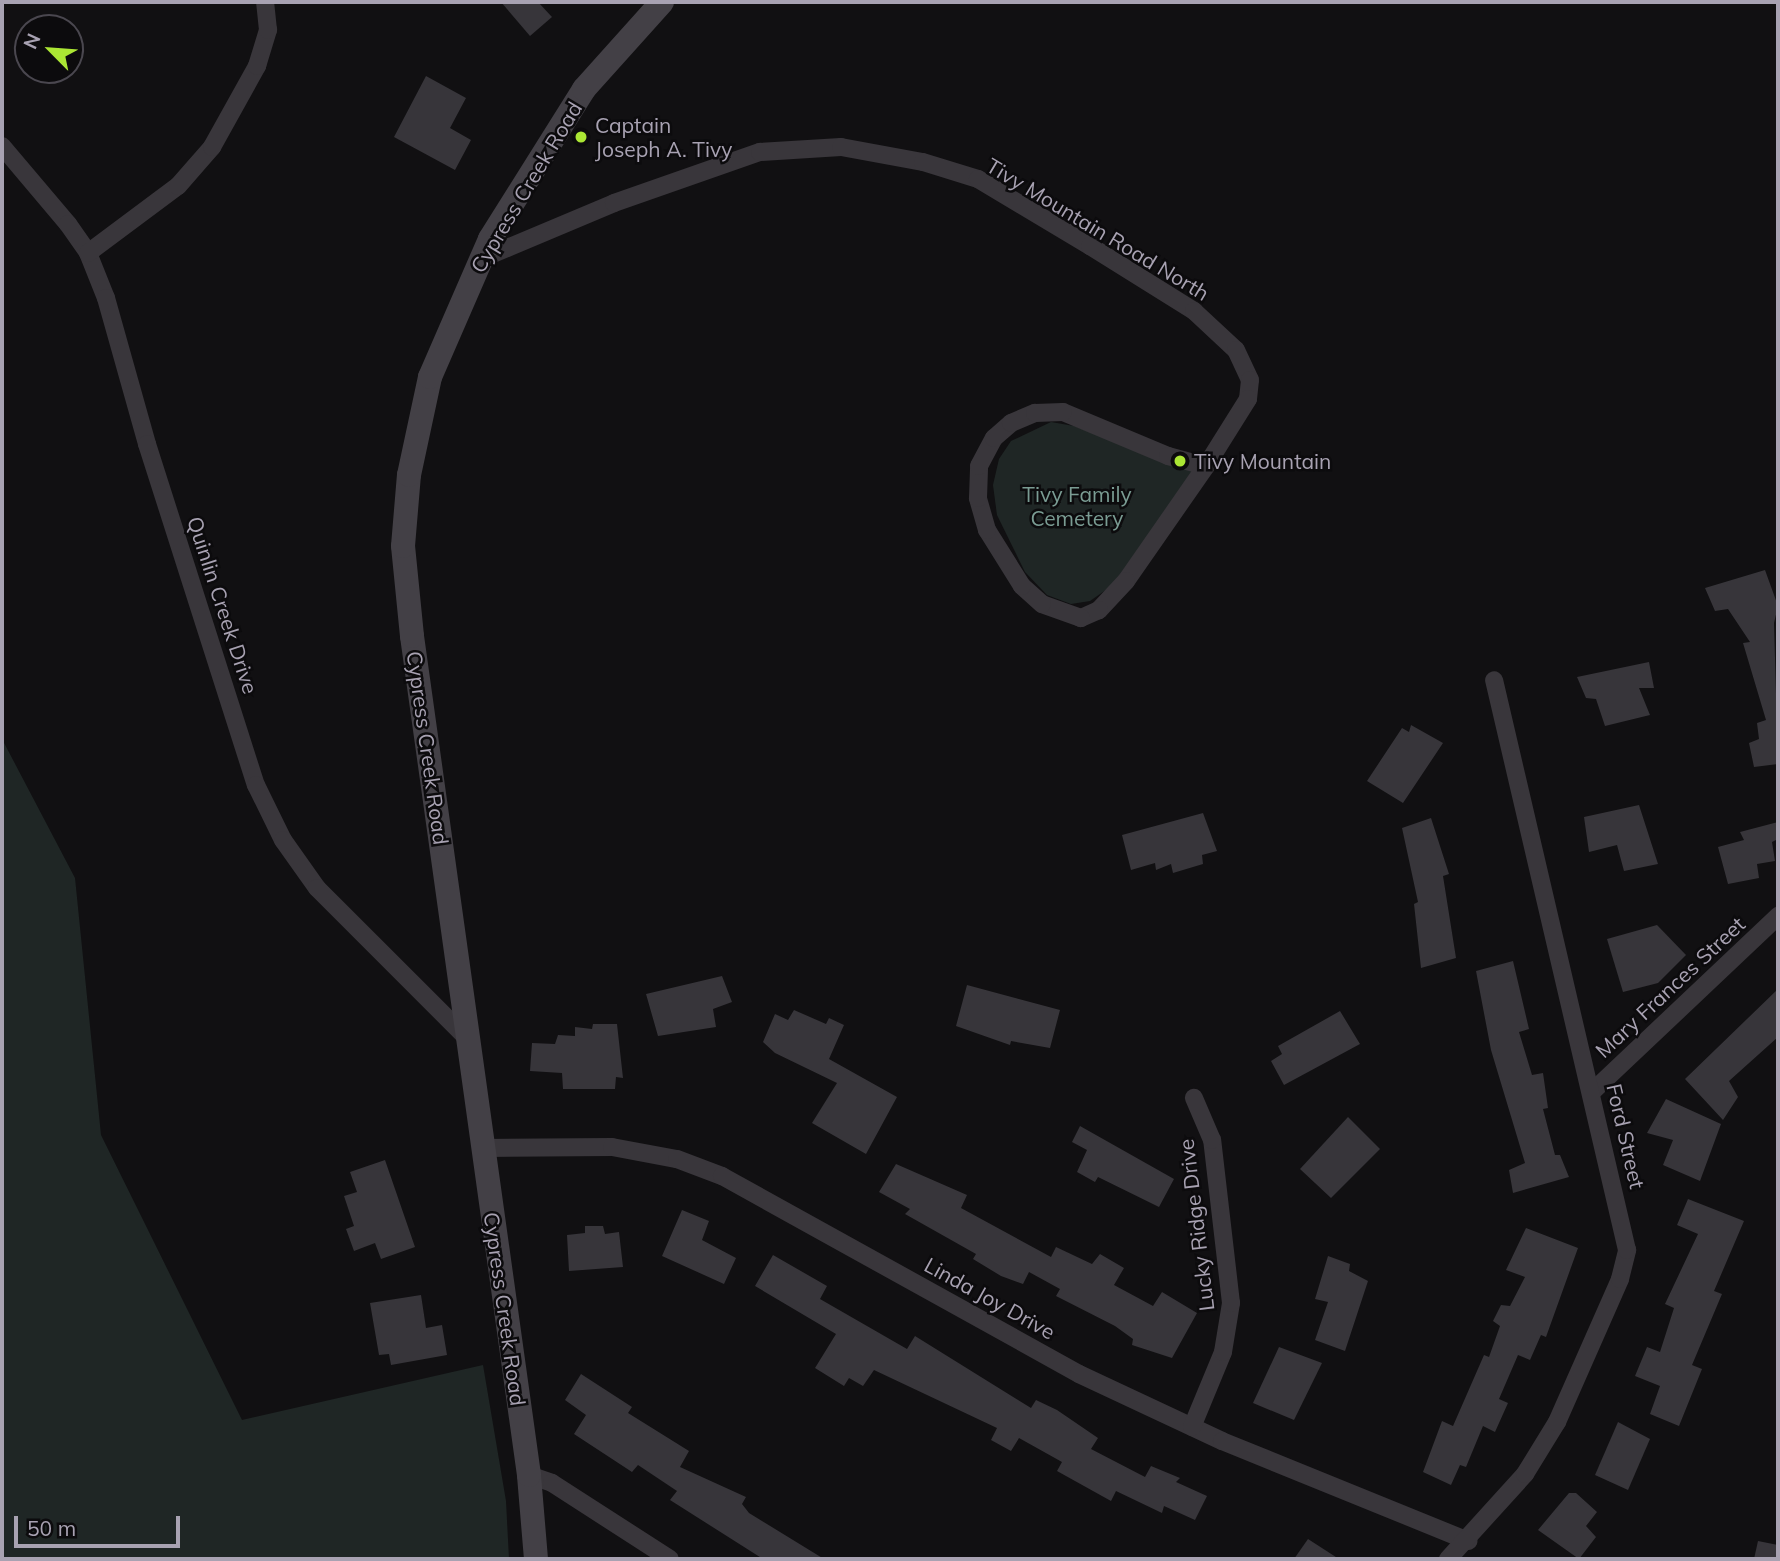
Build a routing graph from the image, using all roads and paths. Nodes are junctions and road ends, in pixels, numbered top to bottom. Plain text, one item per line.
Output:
1 (265, 2) edge
2 (662, 2) edge
3 (2, 146) edge
4 (88, 253) junction
5 (481, 259) junction
6 (1206, 466) junction
7 (1494, 680) dead end
8 (1778, 916) edge
9 (468, 1039) junction
10 (1593, 1091) junction
11 (1194, 1098) dead end
12 (483, 1148) junction
13 (1192, 1427) junction
14 (529, 1475) junction
15 (1468, 1542) junction
16 (536, 1559) edge
17 (670, 1559) edge
18 (1448, 1559) edge

1 - 4 street
2 - 5 main road, Cypress Creek Road
3 - 4 street, Quinlin Creek Drive
4 - 9 street, Quinlin Creek Drive
5 - 6 street, Tivy Mountain Road North
5 - 9 main road, Cypress Creek Road
6 - 6 street, Tivy Mountain Road North
7 - 10 street, Ford Street
8 - 10 street, Mary Frances Street
9 - 12 main road, Cypress Creek Road
10 - 15 street, Ford Street
11 - 13 street, Lucky Ridge Drive
12 - 13 street, Linda Joy Drive
12 - 14 main road, Cypress Creek Road
13 - 15 street, Linda Joy Drive
14 - 16 main road, Cypress Creek Road
14 - 17 street
15 - 18 street, Ford Street

